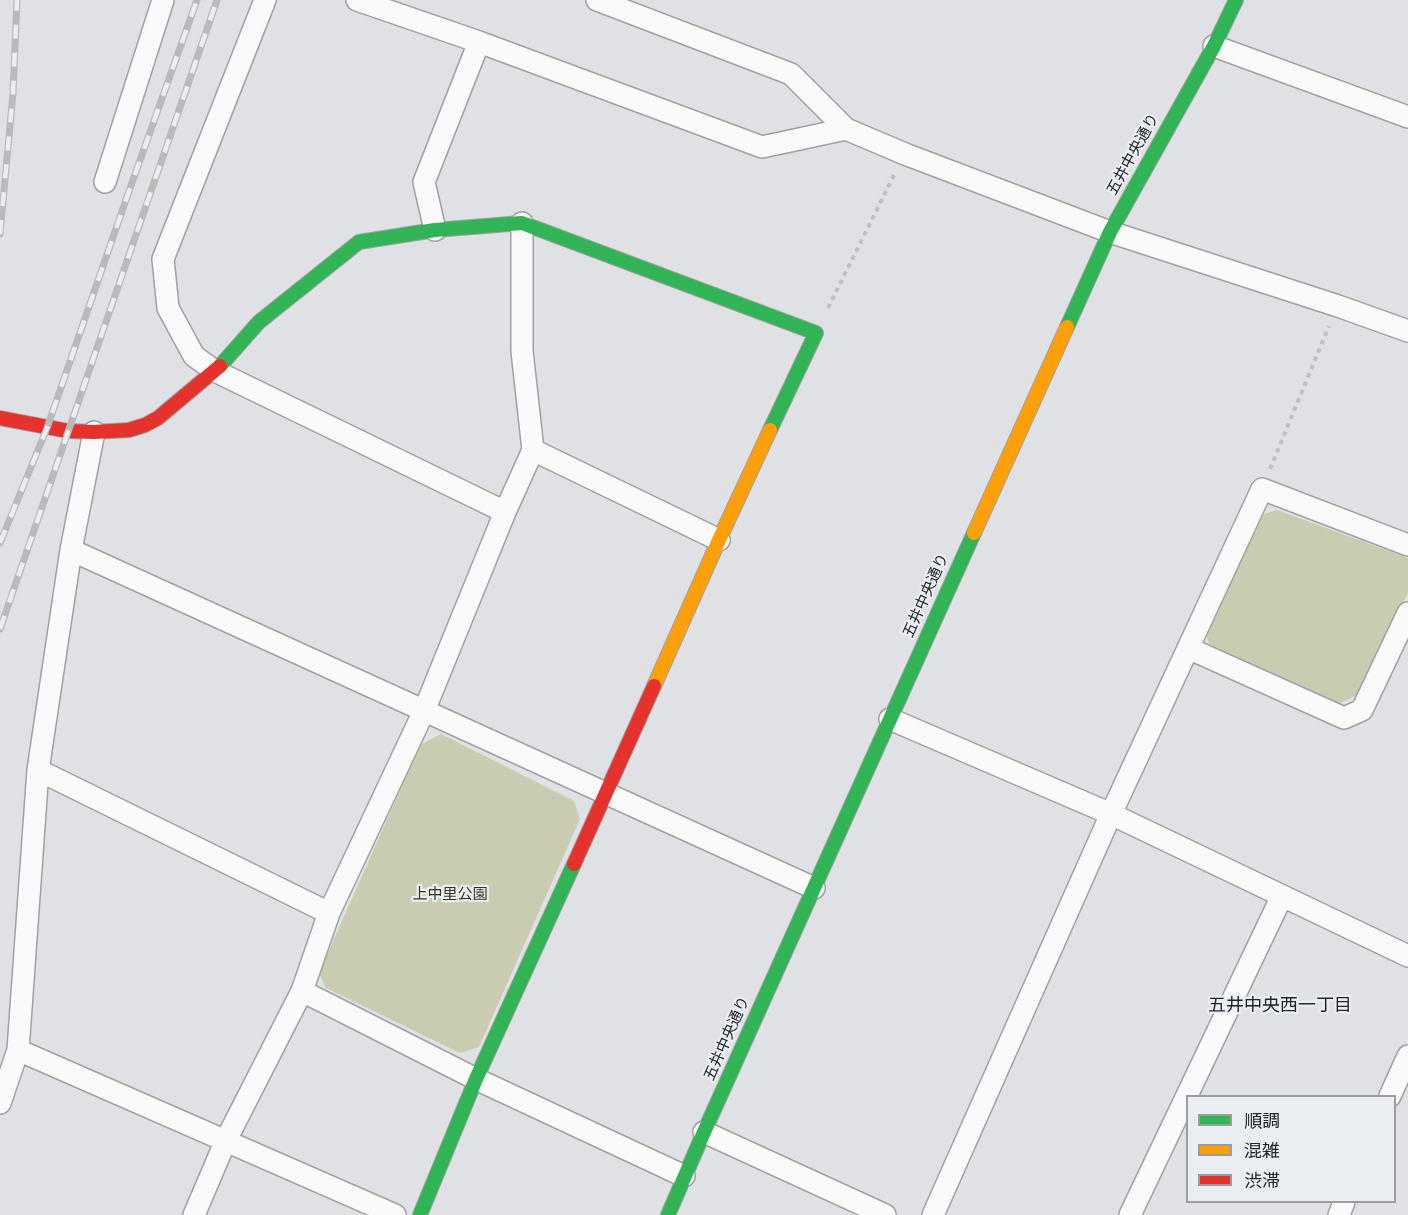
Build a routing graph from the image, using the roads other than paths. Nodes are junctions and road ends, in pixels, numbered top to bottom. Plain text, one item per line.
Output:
1 (163, 0) edge
2 (265, 0) edge
3 (357, 0) edge
4 (597, 0) edge
5 (1236, 0) edge
6 (478, 42) junction
7 (1214, 46) junction
8 (1408, 117) edge
9 (846, 129) junction
10 (105, 182) dead end
11 (522, 223) junction
12 (435, 230) junction
13 (1110, 232) junction
14 (1408, 331) edge
15 (215, 371) junction
16 (0, 418) edge
17 (93, 432) junction
18 (533, 450) junction
19 (505, 512) junction
20 (719, 540) junction
21 (1408, 545) edge
22 (71, 550) junction
23 (1408, 613) edge
24 (1188, 648) junction
25 (424, 711) junction
26 (890, 719) junction
27 (39, 770) junction
28 (606, 794) junction
29 (1111, 814) junction
30 (814, 888) junction
31 (1282, 896) junction
32 (329, 913) junction
33 (1408, 956) edge
34 (302, 991) junction
35 (18, 1050) junction
36 (1408, 1056) edge
37 (476, 1079) junction
38 (1187, 1095) edge
39 (1390, 1095) edge
40 (1186, 1097) edge
41 (0, 1103) edge
42 (704, 1132) junction
43 (226, 1140) junction
44 (684, 1176) junction
45 (194, 1215) edge
46 (395, 1215) edge
47 (420, 1215) edge
48 (668, 1215) edge
49 (885, 1215) edge
50 (933, 1215) edge
51 (1130, 1215) edge

1 - 10 street
2 - 15 street
3 - 6 street
4 - 9 street
5 - 7 street, 五井中央通り
6 - 9 street
6 - 12 street
7 - 8 street
7 - 13 street, 五井中央通り
9 - 13 street
11 - 12 street
11 - 18 street
11 - 20 street
12 - 15 street
13 - 14 street
13 - 26 street, 五井中央通り
15 - 17 street
15 - 19 street
16 - 17 street
17 - 22 street
18 - 19 street
18 - 20 street
19 - 25 street
20 - 28 street
21 - 24 street
22 - 25 street
22 - 27 street
23 - 24 street
24 - 29 street
25 - 28 street
25 - 32 street
26 - 29 street
26 - 30 street, 五井中央通り
27 - 32 street
27 - 35 street
28 - 30 street
28 - 37 street
29 - 31 street
29 - 50 street
30 - 42 street, 五井中央通り
31 - 33 street
31 - 38 street
32 - 34 street
34 - 37 street
34 - 43 street
35 - 41 street
35 - 43 street
36 - 39 street
37 - 44 street
37 - 47 street
40 - 51 street
42 - 44 street, 五井中央通り
42 - 49 street
43 - 45 street
43 - 46 street
44 - 48 street, 五井中央通り

